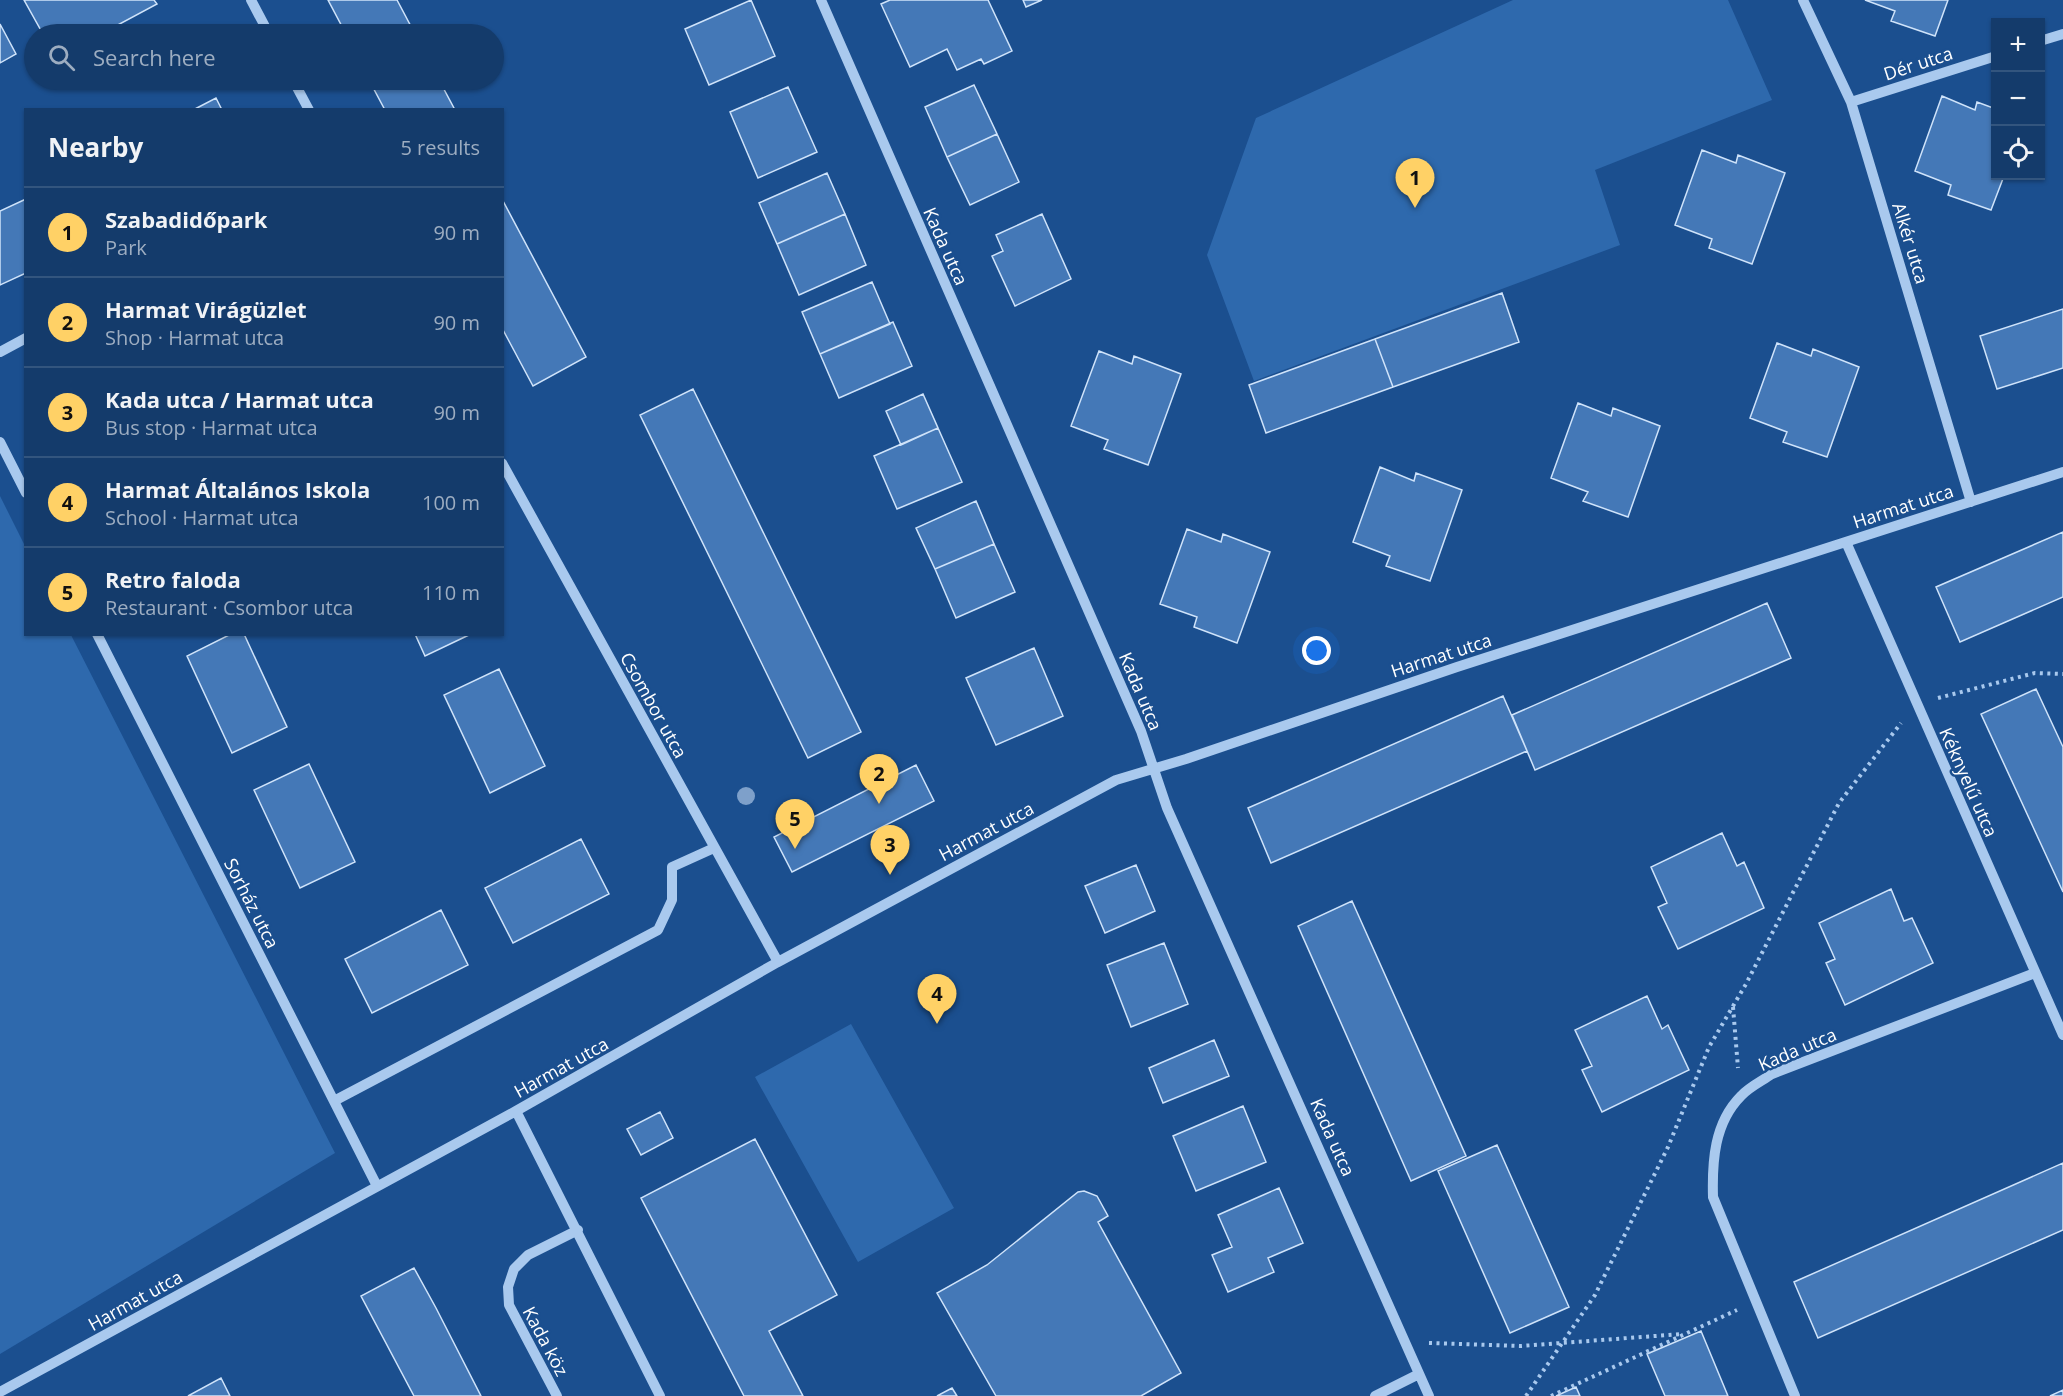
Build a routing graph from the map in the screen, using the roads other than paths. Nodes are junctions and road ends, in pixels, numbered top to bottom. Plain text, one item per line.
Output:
1 (251, 0) edge
2 (821, 0) edge
3 (1803, 0) edge
4 (264, 24) edge
5 (2063, 34) edge
6 (2045, 39) edge
7 (1991, 57) edge
8 (298, 90) edge
9 (1851, 102) junction
10 (308, 108) edge
11 (24, 339) edge
12 (0, 352) edge
13 (0, 442) edge
14 (504, 467) edge
15 (2063, 472) edge
16 (24, 489) edge
17 (1971, 502) junction
18 (1846, 542) junction
19 (99, 636) edge
20 (1155, 768) junction
21 (714, 848) junction
22 (778, 962) junction
23 (2035, 973) junction
24 (2063, 1035) edge
25 (334, 1101) junction
26 (516, 1111) junction
27 (377, 1186) junction
28 (578, 1230) junction
29 (1419, 1374) junction
30 (0, 1392) edge
31 (557, 1396) edge
32 (660, 1396) edge
33 (1375, 1396) edge
34 (1428, 1396) edge
35 (1795, 1396) edge

1 - 4 street
2 - 20 street, Kada utca
3 - 9 street, Alkér utca
5 - 6 street
7 - 9 street, Dér utca
8 - 10 street
9 - 17 street, Alkér utca
11 - 12 street
13 - 16 street
14 - 21 street, Csombor utca
15 - 17 street, Harmat utca
17 - 18 street, Harmat utca
18 - 20 street, Harmat utca
18 - 23 street, Kéknyelű utca
19 - 25 street, Sorház utca
20 - 22 street, Harmat utca
20 - 29 street, Kada utca
21 - 22 street, Csombor utca
21 - 25 street
22 - 26 street, Harmat utca
23 - 24 street, Kéknyelű utca
23 - 35 street, Kada utca
25 - 27 street, Sorház utca
26 - 27 street, Harmat utca
26 - 28 street
27 - 30 street, Harmat utca
28 - 31 street, Kada köz
28 - 32 street
29 - 33 street
29 - 34 street, Kada utca

